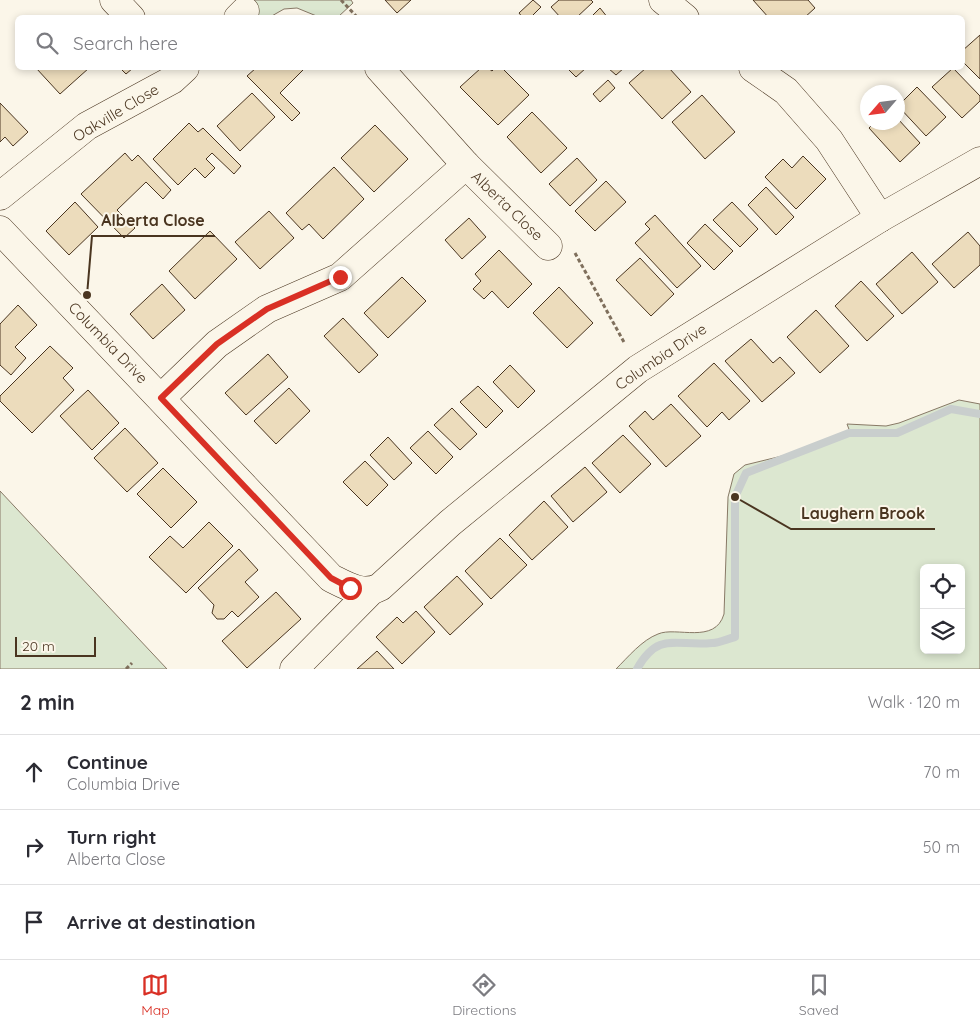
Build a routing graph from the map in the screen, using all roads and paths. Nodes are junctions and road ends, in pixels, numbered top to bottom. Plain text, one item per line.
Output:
1 (114, 0) edge
2 (341, 0) edge
3 (663, 0) edge
4 (128, 15) edge
5 (355, 15) edge
6 (680, 15) edge
7 (182, 70) edge
8 (381, 70) edge
9 (756, 70) edge
10 (980, 161) edge
11 (466, 165) junction
12 (0, 196) edge
13 (880, 218) junction
14 (0, 230) edge
15 (548, 246) joint
16 (638, 369) junction
17 (161, 398) junction
18 (370, 592) junction
19 (132, 663) dead end
20 (126, 669) edge
21 (294, 669) edge

1 - 4 street
2 - 5 path
3 - 6 street
7 - 12 street, Oakville Close
8 - 11 street, Alberta Close
9 - 13 street
10 - 13 street, Columbia Drive
11 - 15 street, Alberta Close
11 - 17 street, Alberta Close
13 - 16 street, Columbia Drive
14 - 17 street, Columbia Drive
15 - 16 path
16 - 18 street, Columbia Drive
17 - 18 street, Columbia Drive
18 - 21 street, Columbia Drive
19 - 20 path

